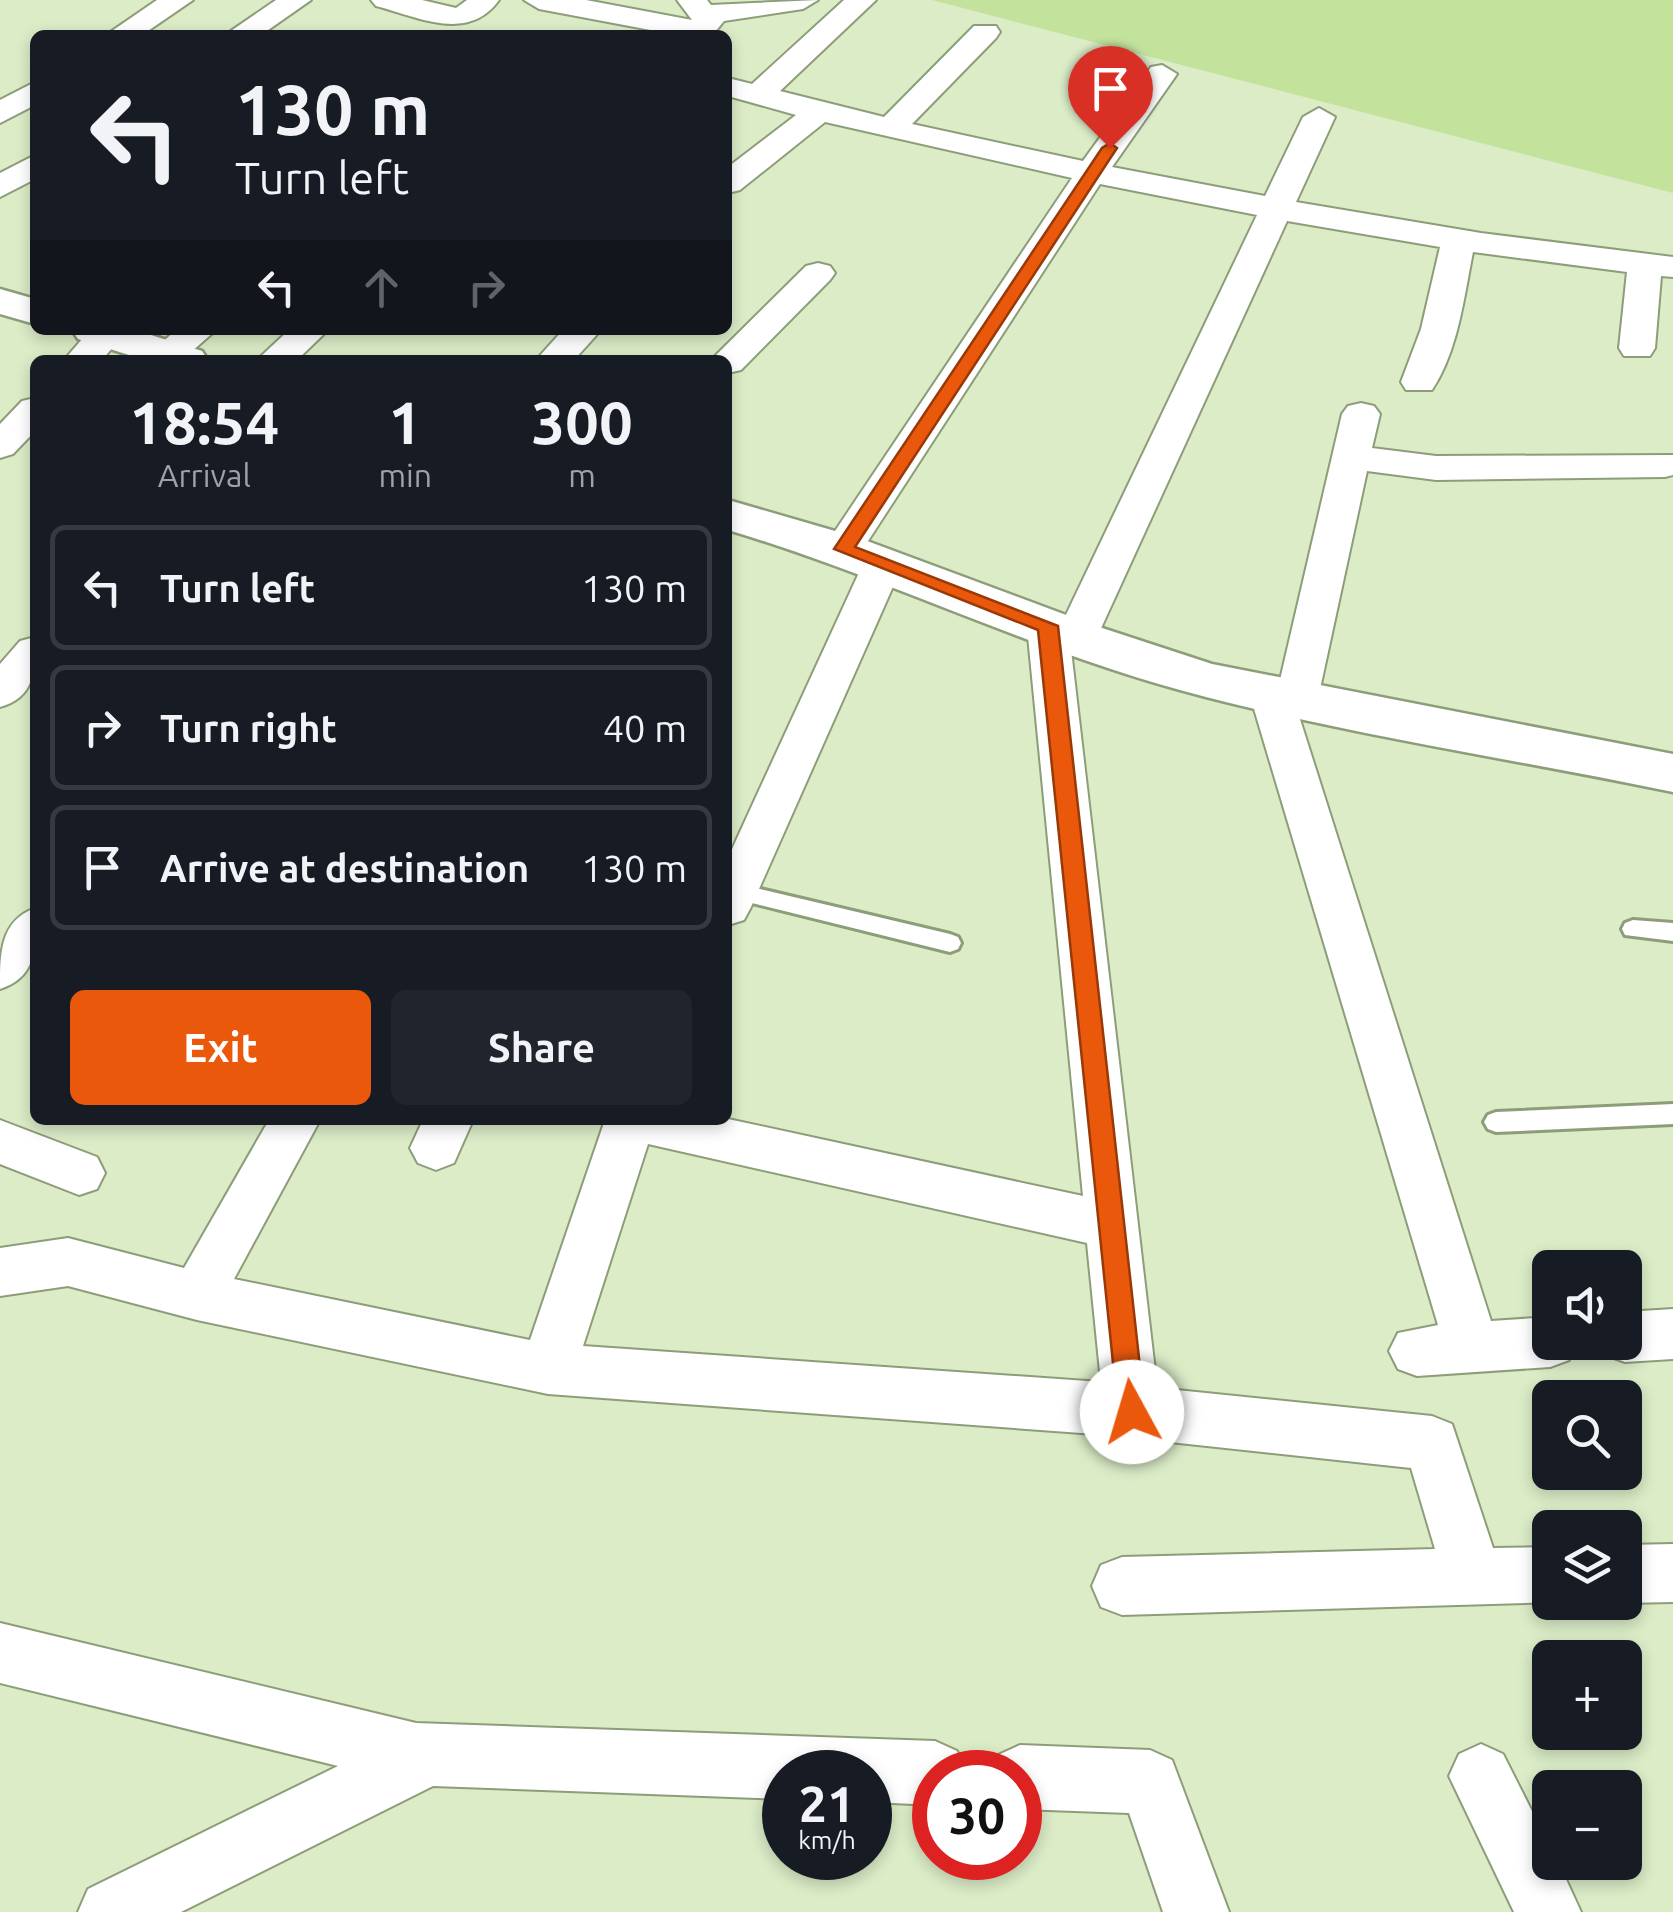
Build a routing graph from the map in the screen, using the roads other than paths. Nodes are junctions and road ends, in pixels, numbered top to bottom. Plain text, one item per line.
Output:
1 (178, 0) edge
2 (296, 0) edge
3 (386, 0) edge
4 (484, 0) edge
5 (540, 0) edge
6 (802, 0) edge
7 (862, 0) edge
8 (704, 7) edge
9 (427, 12) junction
10 (129, 30) edge
11 (248, 30) edge
12 (403, 30) edge
13 (984, 32) dead end
14 (1162, 74) dead end
15 (743, 91) edge
16 (30, 94) edge
17 (820, 110) junction
18 (0, 114) edge
19 (1319, 117) dead end
20 (892, 128) junction
21 (0, 144) edge
22 (30, 159) edge
23 (30, 166) edge
24 (1092, 172) junction
25 (732, 180) edge
26 (0, 188) edge
27 (1273, 208) junction
28 (1459, 240) junction
29 (1659, 266) edge
30 (818, 273) dead end
31 (304, 335) edge
32 (578, 335) edge
33 (94, 341) edge
34 (184, 348) edge
35 (1637, 348) dead end
36 (281, 355) edge
37 (559, 355) edge
38 (732, 358) edge
39 (1419, 382) dead end
40 (30, 414) edge
41 (1362, 414) dead end
42 (0, 446) edge
43 (1352, 456) junction
44 (1665, 465) dead end
45 (732, 517) edge
46 (863, 557) junction
47 (1062, 632) junction
48 (30, 658) edge
49 (0, 692) edge
50 (1284, 695) junction
51 (1673, 773) edge
52 (732, 896) edge
53 (732, 899) edge
54 (1633, 929) dead end
55 (30, 932) edge
56 (1673, 932) edge
57 (950, 943) dead end
58 (0, 970) edge
59 (1673, 1114) edge
60 (1496, 1122) dead end
61 (293, 1125) edge
62 (631, 1125) edge
63 (656, 1125) edge
64 (0, 1142) edge
65 (79, 1173) dead end
66 (1112, 1225) junction
67 (0, 1272) edge
68 (196, 1296) junction
69 (1673, 1334) edge
70 (1642, 1336) edge
71 (1532, 1343) edge
72 (1472, 1348) junction
73 (1418, 1352) dead end
74 (548, 1370) junction
75 (1132, 1412) junction
76 (1673, 1573) edge
77 (1642, 1574) edge
78 (1532, 1576) edge
79 (1473, 1578) junction
80 (1122, 1586) dead end
81 (0, 1653) edge
82 (430, 1754) junction
83 (912, 1772) edge
84 (1481, 1776) dead end
85 (1042, 1777) edge
86 (111, 1912) edge
87 (1196, 1912) edge
88 (1548, 1912) edge

1 - 10 street
2 - 11 street
3 - 9 street
4 - 9 street
5 - 8 street
6 - 8 street
7 - 15 street
9 - 12 street
13 - 20 street
14 - 24 street
15 - 17 street
16 - 18 street
17 - 20 street
17 - 25 street
19 - 27 street
20 - 24 street
21 - 22 street
23 - 26 street
24 - 27 street
24 - 46 street
27 - 28 street
27 - 47 street
28 - 29 street
28 - 39 street
29 - 35 street
30 - 38 street
31 - 36 street
32 - 37 street
33 - 34 street
40 - 42 street
41 - 43 street
43 - 44 street
43 - 50 street
45 - 46 street
46 - 47 street
46 - 52 street
47 - 50 street
47 - 66 street
48 - 49 street
50 - 51 street
50 - 72 street
53 - 57 lane
54 - 56 lane
55 - 58 street
59 - 60 lane
61 - 68 street
62 - 74 street
63 - 66 street
64 - 65 street
66 - 75 street
67 - 68 street
68 - 74 street
69 - 70 street
71 - 72 street
72 - 73 street
74 - 75 street
75 - 79 street
76 - 77 street
78 - 79 street
79 - 80 street
81 - 82 street
82 - 83 street
82 - 86 street
84 - 88 street
85 - 87 street

